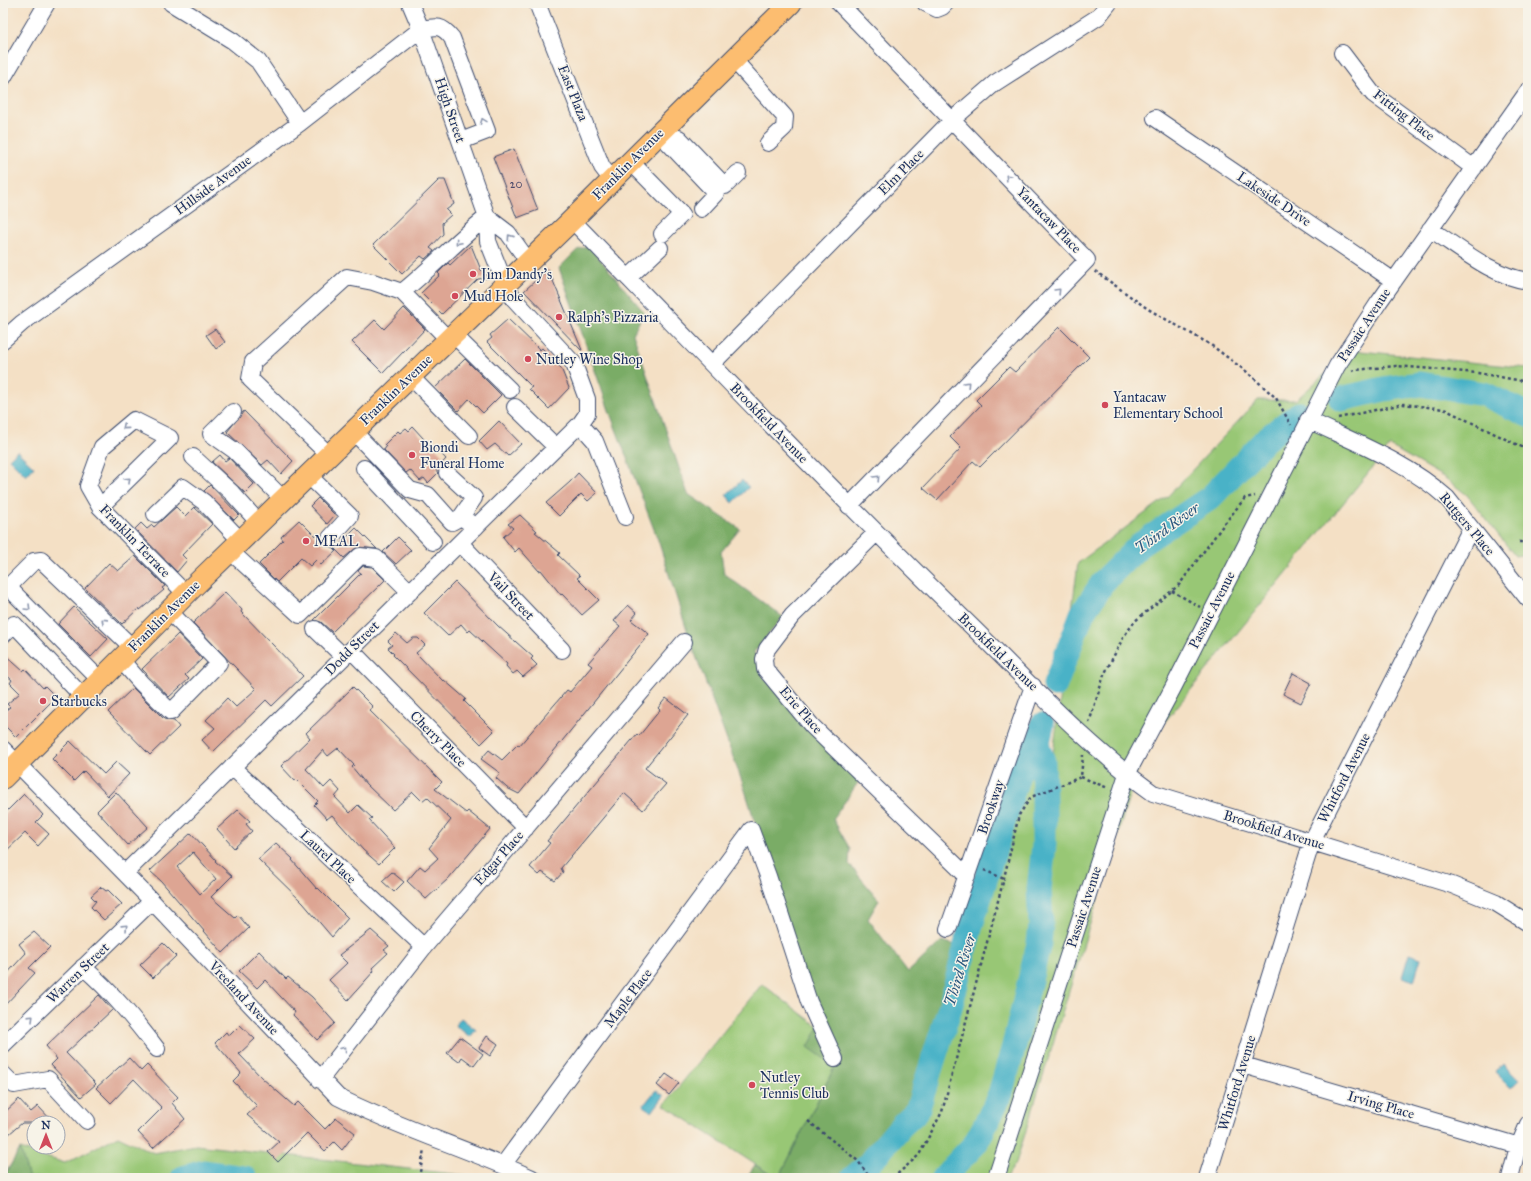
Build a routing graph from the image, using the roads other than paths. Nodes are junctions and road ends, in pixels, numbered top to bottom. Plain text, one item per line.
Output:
1 (47, 3) edge
2 (171, 3) edge
3 (410, 3) edge
4 (537, 3) edge
5 (839, 3) edge
6 (925, 3) edge
7 (946, 3) edge
8 (1109, 3) edge
9 (787, 4) edge
10 (421, 29) junction
11 (1342, 53) dead end
12 (734, 60) junction
13 (3, 78) edge
14 (1527, 96) edge
15 (1154, 118) dead end
16 (952, 120) junction
17 (300, 122) junction
18 (663, 130) junction
19 (461, 141) junction
20 (768, 143) dead end
21 (630, 162) junction
22 (1474, 168) junction
23 (738, 173) dead end
24 (612, 180) junction
25 (701, 209) dead end
26 (487, 217) junction
27 (572, 220) junction
28 (1430, 229) junction
29 (528, 261) junction
30 (628, 278) junction
31 (1394, 281) junction
32 (1528, 281) edge
33 (505, 284) junction
34 (402, 292) junction
35 (451, 336) junction
36 (3, 340) edge
37 (712, 364) junction
38 (410, 376) junction
39 (510, 390) dead end
40 (515, 407) dead end
41 (233, 412) dead end
42 (1308, 420) junction
43 (580, 424) junction
44 (354, 431) junction
45 (469, 436) dead end
46 (556, 448) junction
47 (329, 455) junction
48 (193, 457) dead end
49 (364, 468) dead end
50 (446, 473) dead end
51 (308, 475) junction
52 (410, 490) junction
53 (283, 499) junction
54 (398, 503) junction
55 (849, 506) junction
56 (100, 507) junction
57 (155, 514) dead end
58 (461, 517) junction
59 (625, 517) dead end
60 (259, 523) junction
61 (476, 527) junction
62 (1471, 528) junction
63 (876, 533) junction
64 (330, 538) dead end
65 (433, 542) dead end
66 (460, 543) junction
67 (236, 546) junction
68 (410, 592) junction
69 (186, 594) junction
70 (1528, 599) edge
71 (169, 611) junction
72 (315, 629) dead end
73 (3, 635) edge
74 (684, 642) dead end
75 (562, 650) dead end
76 (348, 653) junction
77 (127, 654) junction
78 (100, 680) junction
79 (1033, 686) junction
80 (83, 698) junction
81 (3, 749) edge
82 (232, 767) junction
83 (10, 771) edge
84 (1127, 774) junction
85 (526, 828) junction
86 (1312, 841) junction
87 (973, 871) junction
88 (125, 873) junction
89 (152, 901) junction
90 (1528, 923) edge
91 (948, 929) dead end
92 (424, 947) junction
93 (84, 967) junction
94 (3, 1045) edge
95 (157, 1050) dead end
96 (835, 1059) dead end
97 (1242, 1065) junction
98 (3, 1074) edge
99 (320, 1080) junction
100 (88, 1121) dead end
101 (1528, 1124) edge
102 (1519, 1146) junction
103 (503, 1165) junction
104 (532, 1178) edge
105 (996, 1178) edge
106 (1207, 1178) edge
107 (1510, 1178) edge

1 - 13 street
2 - 17 street
3 - 10 street, High Street
4 - 24 street, East Plaza
5 - 16 street, Yantacaw Place
6 - 7 street
8 - 16 street, Elm Place
9 - 12 main road, Franklin Avenue
10 - 17 street, Hillside Avenue
10 - 19 street, High Street
19 -> 10 street
11 - 22 street, Fitting Place
12 - 18 main road, Franklin Avenue
12 - 20 street
14 - 22 street, Passaic Avenue
15 - 31 street, Lakeside Drive
16 - 37 street, Elm Place
55 -> 16 street, Yantacaw Place
17 - 36 street, Hillside Avenue
18 - 21 main road, Franklin Avenue
18 - 23 street
18 - 25 street
19 - 26 street, High Street
21 - 24 main road, Franklin Avenue
21 - 30 street
22 - 28 street, Passaic Avenue
24 - 27 main road, Franklin Avenue
29 -> 26 street
26 - 33 street, High Street
26 -> 34 street
27 - 29 main road, Franklin Avenue
27 - 30 street, Brookfield Avenue
28 - 31 street, Passaic Avenue
28 - 32 street
29 - 33 main road, Franklin Avenue
30 - 37 street, Brookfield Avenue
31 - 42 street, Passaic Avenue
33 - 35 main road, Franklin Avenue
33 - 43 street, High Street
34 - 35 street
34 - 47 street
35 - 38 main road, Franklin Avenue
35 - 39 street
37 - 55 street, Brookfield Avenue
38 - 44 main road, Franklin Avenue
38 - 45 street
40 - 46 street
41 - 53 street
42 - 62 street, Rutgers Place
42 - 84 street, Passaic Avenue
43 - 46 street, Dodd Street
43 - 59 street
44 - 47 main road, Franklin Avenue
44 - 52 street
46 - 61 street, Dodd Street
47 - 51 main road, Franklin Avenue
48 - 60 street
49 - 54 street
50 - 58 street
51 - 53 main road, Franklin Avenue
51 - 64 street
52 - 54 street
52 - 58 street
53 - 60 main road, Franklin Avenue
54 - 65 street
55 - 63 street, Brookfield Avenue
56 -> 56 street, Franklin Terrace
56 - 69 street, Franklin Terrace
57 - 67 street
58 - 61 street
60 - 67 main road, Franklin Avenue
61 - 66 street, Dodd Street
62 - 70 street, Rutgers Place
62 - 86 street, Whitford Avenue
63 - 79 street, Brookfield Avenue
63 - 87 street, Erie Place
66 - 68 street, Dodd Street
66 - 75 street, Vail Street
67 - 68 street
67 - 69 main road, Franklin Avenue
68 - 76 street, Dodd Street
69 - 71 main road, Franklin Avenue
71 - 77 main road, Franklin Avenue
71 - 77 street
72 - 76 street, Cherry Place
73 - 80 street
74 - 85 street, Edgar Place
76 - 82 street, Dodd Street
76 - 85 street, Cherry Place
77 - 78 main road, Franklin Avenue
77 -> 78 street
78 - 80 main road, Franklin Avenue
79 - 84 street, Brookfield Avenue
79 - 87 street, Brookway
80 - 83 main road, Franklin Avenue
81 - 83 street, Vreeland Avenue
82 - 88 street, Dodd Street
82 - 92 street, Laurel Place
83 - 88 street, Vreeland Avenue
84 - 86 street, Brookfield Avenue
84 - 105 street, Passaic Avenue
85 - 92 street, Edgar Place
86 - 90 street, Brookfield Avenue
86 - 97 street, Whitford Avenue
87 - 91 street, Brookway
88 - 89 street, Vreeland Avenue
93 -> 89 street, Warren Street
89 - 99 street, Vreeland Avenue
99 -> 92 street, Edgar Place
94 -> 93 street, Warren Street
93 - 95 street
96 - 103 street, Maple Place
97 - 102 street, Irving Place
97 - 106 street, Whitford Avenue
98 - 100 street
99 - 103 street, Vreeland Avenue
101 - 102 street
102 - 107 street
103 - 104 street, Vreeland Avenue

